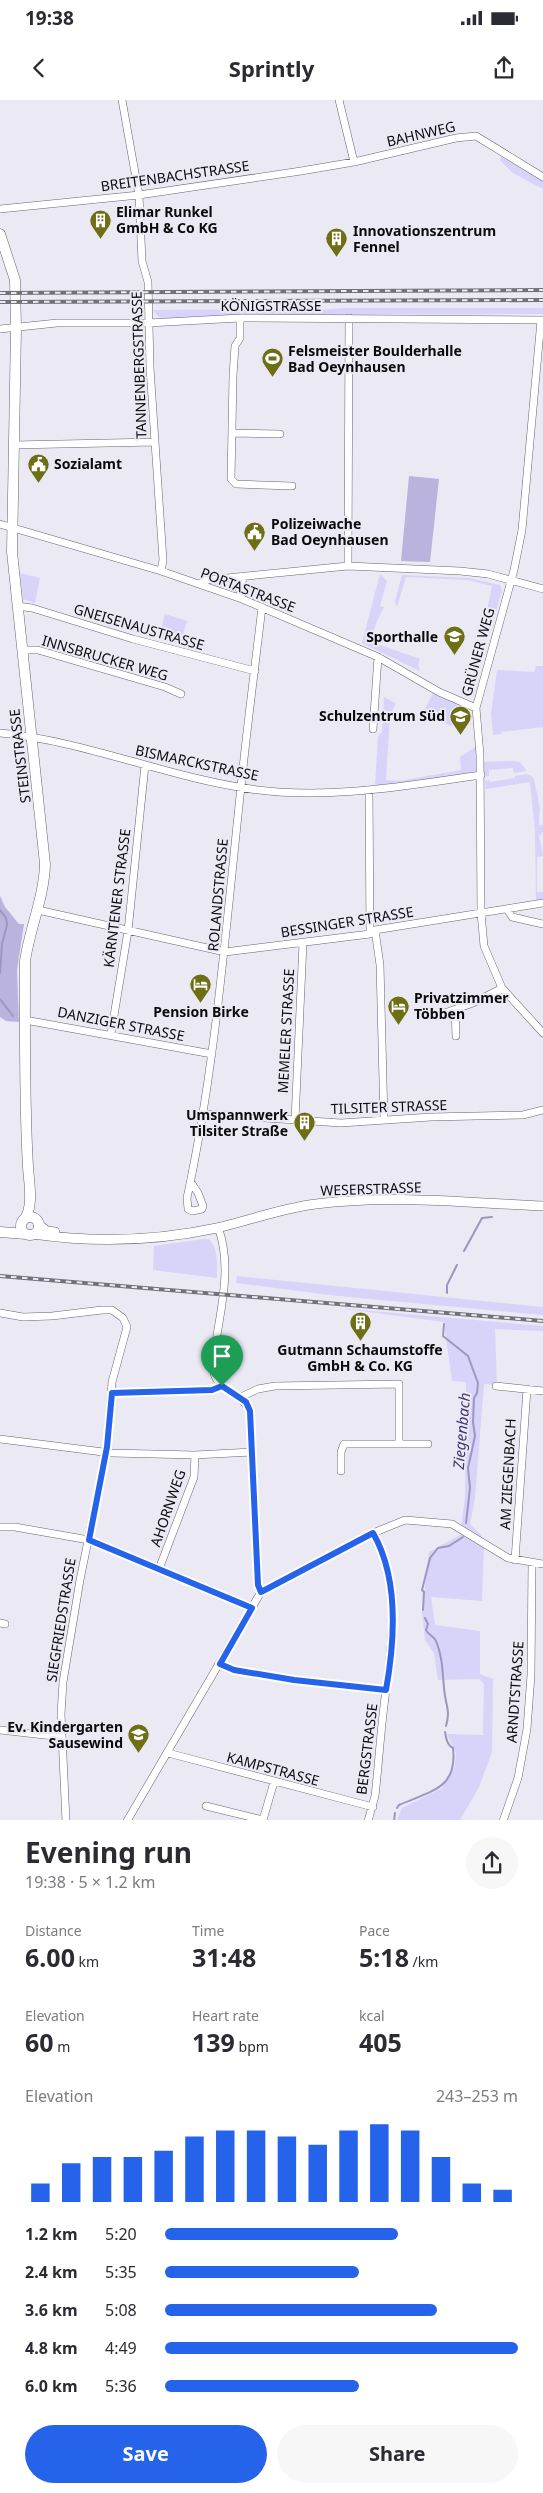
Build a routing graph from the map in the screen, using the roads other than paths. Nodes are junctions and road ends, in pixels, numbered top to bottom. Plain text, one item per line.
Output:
1 (122, 100) edge
2 (339, 100) edge
3 (354, 162) junction
4 (543, 177) edge
5 (139, 195) junction
6 (0, 210) edge
7 (0, 234) edge
8 (240, 318) junction
9 (349, 318) junction
10 (542, 320) edge
11 (148, 323) junction
12 (0, 329) edge
13 (16, 329) junction
14 (540, 376) edge
15 (232, 433) junction
16 (280, 434) dead end
17 (155, 442) junction
18 (14, 445) junction
19 (292, 486) dead end
20 (0, 524) edge
21 (11, 528) junction
22 (348, 566) junction
23 (161, 571) junction
24 (244, 577) junction
25 (511, 580) junction
26 (199, 584) junction
27 (543, 589) edge
28 (242, 599) junction
29 (17, 606) junction
30 (262, 607) junction
31 (22, 650) junction
32 (378, 657) junction
33 (255, 671) junction
34 (181, 694) dead end
35 (476, 708) junction
36 (324, 715) dead end
37 (375, 717) junction
38 (373, 729) dead end
39 (0, 733) edge
40 (30, 736) junction
41 (145, 765) junction
42 (480, 775) junction
43 (241, 787) junction
44 (369, 791) junction
45 (543, 903) edge
46 (507, 909) junction
47 (38, 910) junction
48 (482, 913) junction
49 (543, 924) edge
50 (128, 931) junction
51 (372, 932) junction
52 (303, 943) junction
53 (225, 952) junction
54 (502, 988) junction
55 (455, 1010) junction
56 (436, 1016) dead end
57 (25, 1020) junction
58 (543, 1033) edge
59 (111, 1034) junction
60 (456, 1036) dead end
61 (212, 1054) junction
62 (543, 1110) edge
63 (205, 1114) junction
64 (295, 1120) junction
65 (384, 1120) junction
66 (192, 1184) dead end
67 (29, 1185) junction
68 (543, 1206) edge
69 (24, 1221) junction
70 (37, 1222) junction
71 (0, 1226) edge
72 (218, 1227) junction
73 (0, 1232) edge
74 (30, 1234) junction
75 (114, 1239) junction
76 (0, 1313) edge
77 (222, 1386) junction
78 (496, 1386) dead end
79 (527, 1390) junction
80 (543, 1390) edge
81 (112, 1393) junction
82 (241, 1397) junction
83 (0, 1439) edge
84 (399, 1444) junction
85 (428, 1444) dead end
86 (106, 1452) junction
87 (252, 1452) junction
88 (195, 1455) junction
89 (341, 1471) dead end
90 (0, 1527) edge
91 (373, 1533) junction
92 (89, 1540) junction
93 (515, 1560) junction
94 (532, 1563) junction
95 (543, 1564) edge
96 (159, 1569) junction
97 (261, 1592) junction
98 (252, 1608) junction
99 (220, 1664) junction
100 (386, 1690) junction
101 (0, 1730) edge
102 (62, 1737) junction
103 (168, 1753) junction
104 (274, 1782) junction
105 (206, 1806) dead end
106 (373, 1807) junction
107 (66, 1820) edge
108 (127, 1820) edge
109 (368, 1820) edge
110 (503, 1820) edge

1 - 5 street, TANNENBERGSTRASSE
2 - 3 street
3 - 4 street, BAHNWEG
3 - 5 street, BREITENBACHSTRASSE
5 - 6 street, BREITENBACHSTRASSE
5 - 11 street, TANNENBERGSTRASSE
7 - 13 main road, STEINSTRASSE
8 - 9 street, KÖNIGSTRASSE
8 - 11 street, KÖNIGSTRASSE
8 - 15 street
9 - 10 street, KÖNIGSTRASSE
9 - 22 street
10 - 14 street, GRÜNER WEG
11 - 13 street, KÖNIGSTRASSE
11 - 17 street, TANNENBERGSTRASSE
12 - 13 street, KÖNIGSTRASSE
13 - 18 main road, STEINSTRASSE
14 - 25 street, GRÜNER WEG
15 - 16 street
15 - 19 street
17 - 18 street
17 - 23 street, TANNENBERGSTRASSE
18 - 21 main road, STEINSTRASSE
20 - 21 street, PORTASTRASSE
21 - 23 street, PORTASTRASSE
21 - 29 main road, STEINSTRASSE
22 - 24 street
22 - 25 street
23 - 26 street, PORTASTRASSE
24 - 26 street
24 - 28 street
25 - 27 street
25 - 35 street, GRÜNER WEG
26 - 28 street, PORTASTRASSE
28 - 30 street, PORTASTRASSE
29 - 31 main road, STEINSTRASSE
29 - 33 street, GNEISENAUSTRASSE
30 - 32 street, PORTASTRASSE
30 - 33 street, ROLANDSTRASSE
31 - 34 street, INNSBRUCKER WEG
31 - 40 main road, STEINSTRASSE
32 - 35 street, PORTASTRASSE
32 - 37 street
33 - 43 street, ROLANDSTRASSE
35 - 42 street, GRÜNER WEG
36 - 37 street
37 - 38 street
39 - 40 street, BISMARCKSTRASSE
40 - 41 street, BISMARCKSTRASSE
40 - 47 main road, STEINSTRASSE
41 - 43 street, BISMARCKSTRASSE
41 - 50 street, KÄRNTENER STRASSE
42 - 44 street, BISMARCKSTRASSE
42 - 48 street, GRÜNER WEG
43 - 44 street, BISMARCKSTRASSE
43 - 53 street, ROLANDSTRASSE
44 - 51 street
45 - 46 street, BESSINGER STRASSE
46 - 48 street, BESSINGER STRASSE
46 - 49 street
47 - 50 street, BESSINGER STRASSE
47 - 57 main road, STEINSTRASSE
48 - 51 street, BESSINGER STRASSE
48 - 54 street, GRÜNER WEG
50 - 53 street, BESSINGER STRASSE
50 - 59 street, KÄRNTENER STRASSE
51 - 52 street, BESSINGER STRASSE
51 - 65 street
52 - 53 street, BESSINGER STRASSE
52 - 64 street, MEMELER STRASSE
53 - 61 street, ROLANDSTRASSE
54 - 55 street
54 - 58 street, GRÜNER WEG
55 - 56 street
55 - 60 street
57 - 59 street, DANZIGER STRASSE
57 - 67 main road, STEINSTRASSE
59 - 61 street, DANZIGER STRASSE
61 - 63 street, ROLANDSTRASSE
62 - 65 street, TILSITER STRASSE
63 - 64 street, TILSITER STRASSE
63 - 66 street, ROLANDSTRASSE
64 - 65 street, TILSITER STRASSE
67 - 69 main road, STEINSTRASSE
67 - 70 main road, STEINSTRASSE
68 - 72 street, WESERSTRASSE
69 - 70 main road
69 - 71 main road
69 - 74 main road
70 - 74 main road
70 - 75 street, WESERSTRASSE
72 - 75 street, WESERSTRASSE
72 - 77 street
73 - 74 main road, WESERSTRASSE
74 - 75 street, WESERSTRASSE
76 - 81 street, SIEGFRIEDSTRASSE
77 - 81 street
77 - 82 street
78 - 79 street
79 - 80 street
79 - 93 street, AM ZIEGENBACH
81 - 86 street, SIEGFRIEDSTRASSE
82 - 84 street
82 - 87 street
83 - 86 street
84 - 85 street
84 - 89 street
86 - 88 street
86 - 92 street, SIEGFRIEDSTRASSE
87 - 88 street
87 - 97 street
88 - 96 street, AHORNWEG
90 - 92 street
91 - 93 street
91 - 97 street
91 - 100 street, BERGSTRASSE
92 - 96 street
92 - 102 street, SIEGFRIEDSTRASSE
93 - 94 street
94 - 95 street
94 - 110 street, ARNDTSTRASSE
96 - 98 street
97 - 98 street
98 - 99 street
99 - 100 street
99 - 103 street
100 - 106 street, BERGSTRASSE
101 - 102 street
102 - 107 street, SIEGFRIEDSTRASSE
103 - 104 street, KAMPSTRASSE
103 - 108 street
104 - 105 street
104 - 106 street, KAMPSTRASSE
106 - 109 street, BERGSTRASSE

